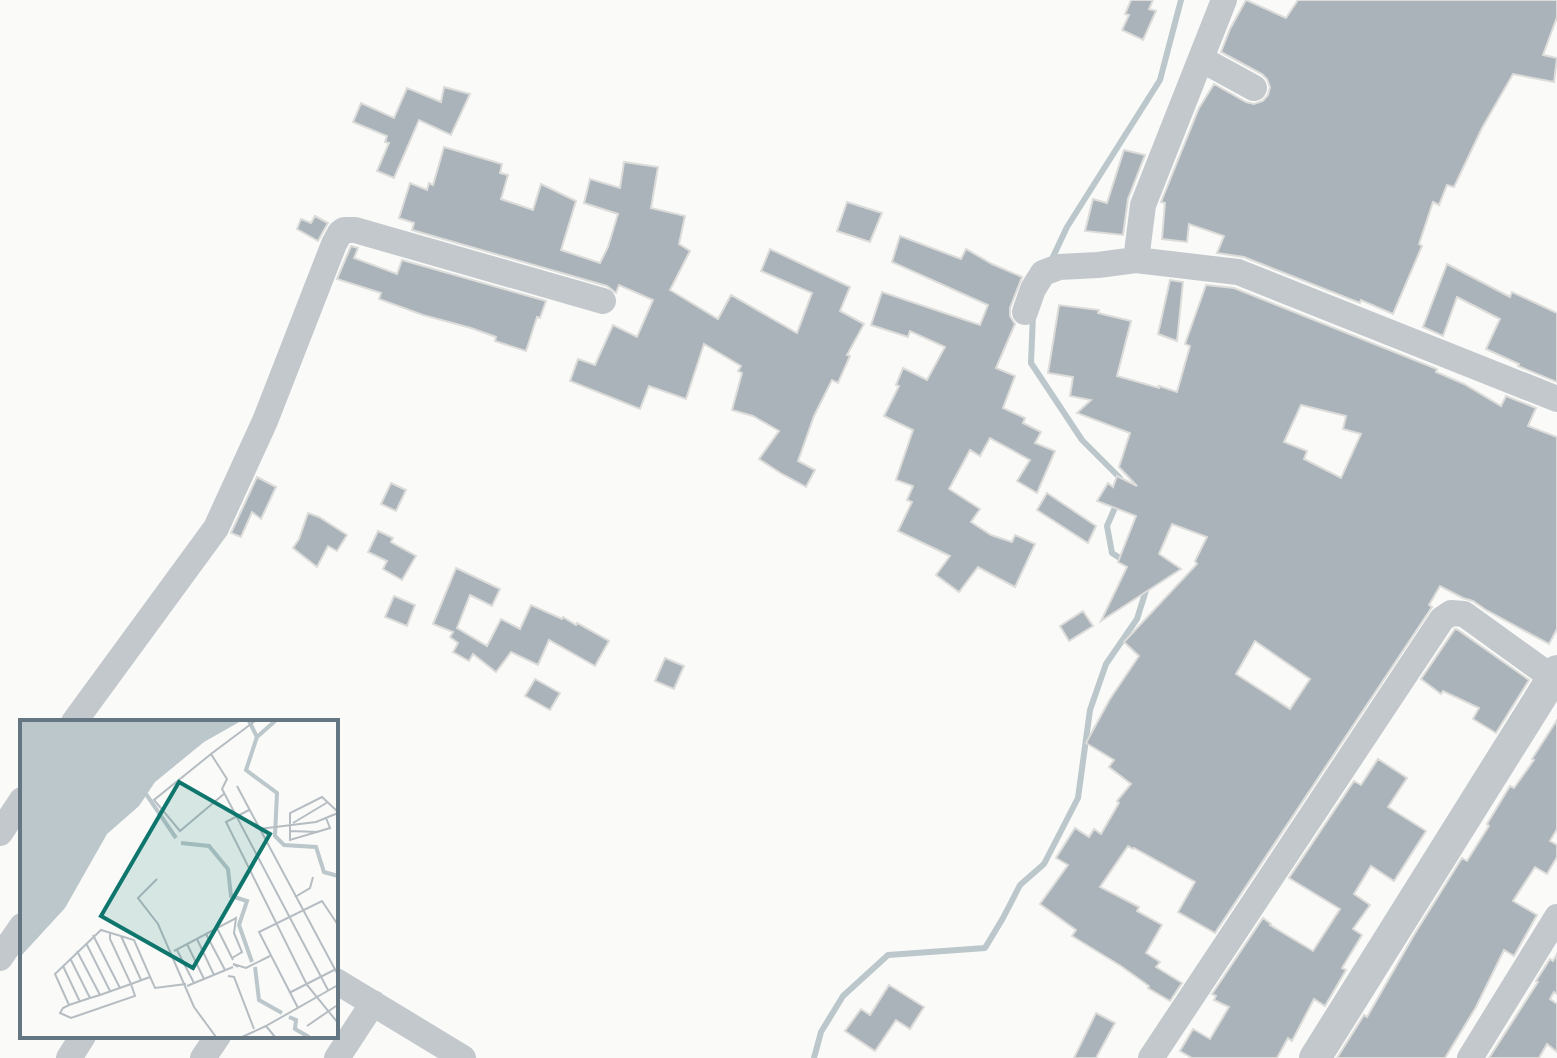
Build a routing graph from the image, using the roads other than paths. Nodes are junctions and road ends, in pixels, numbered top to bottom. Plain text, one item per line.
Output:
1 (1224, 0) edge
2 (1201, 59) junction
3 (1254, 88) dead end
4 (1136, 260) junction
5 (603, 301) dead end
6 (1025, 312) dead end
7 (1557, 399) edge
8 (1556, 677) edge
9 (75, 720) edge
10 (20, 803) edge
11 (0, 833) edge
12 (20, 929) edge
13 (1554, 929) edge
14 (0, 958) edge
15 (338, 982) edge
16 (373, 1003) junction
17 (82, 1038) edge
18 (217, 1038) edge
19 (69, 1058) edge
20 (203, 1058) edge
21 (337, 1058) edge
22 (463, 1058) edge
23 (1151, 1058) edge
24 (1315, 1058) edge
25 (1470, 1058) edge

1 - 2 street
2 - 3 street
2 - 4 street
4 - 6 street
4 - 7 street
5 - 9 street
8 - 23 street
8 - 24 street
10 - 11 street
12 - 14 street
13 - 25 street
15 - 16 street
16 - 21 street
16 - 22 street
17 - 19 street
18 - 20 street

